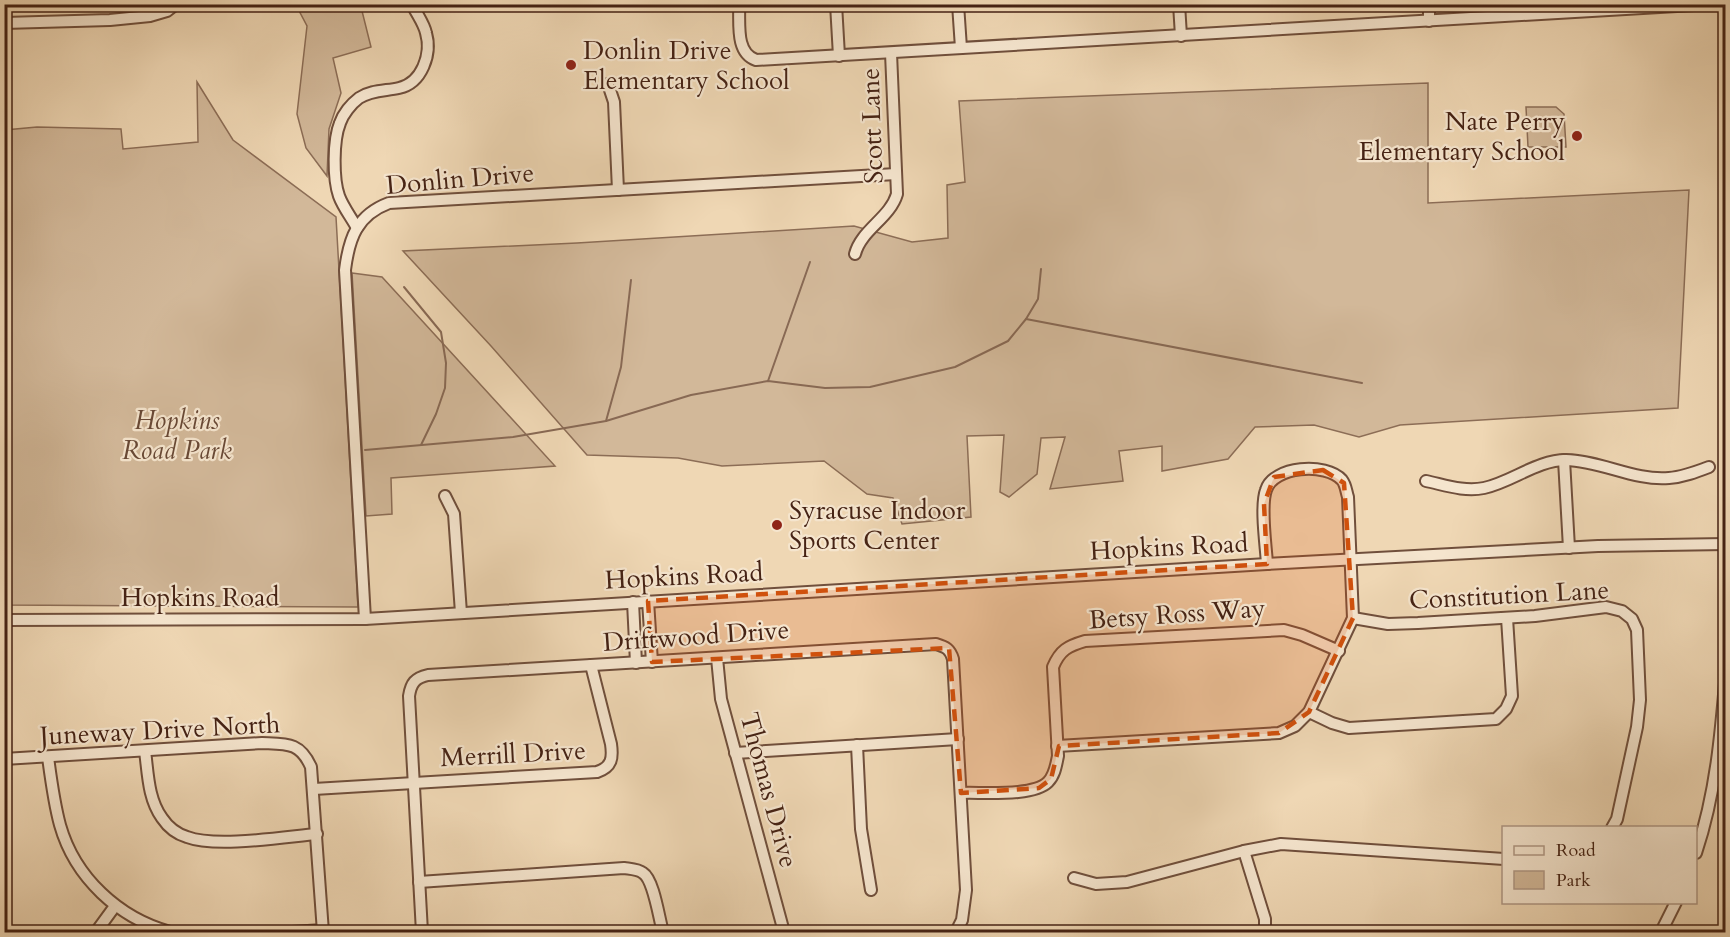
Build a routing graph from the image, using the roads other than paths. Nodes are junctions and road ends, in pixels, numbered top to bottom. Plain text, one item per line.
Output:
1 (176, 4) edge
2 (739, 4) edge
3 (836, 4) edge
4 (958, 4) edge
5 (1179, 4) edge
6 (1429, 4) edge
7 (1711, 4) edge
8 (414, 8) dead end
9 (1430, 21) junction
10 (4, 23) edge
11 (1181, 36) junction
12 (961, 48) junction
13 (891, 53) junction
14 (839, 56) junction
15 (608, 84) dead end
16 (896, 174) junction
17 (618, 190) junction
18 (357, 228) junction
19 (855, 254) dead end
20 (1564, 460) junction
21 (1709, 467) dead end
22 (1426, 481) dead end
23 (445, 496) dead end
24 (1725, 544) edge
25 (1569, 548) junction
26 (1351, 560) junction
27 (1267, 564) junction
28 (648, 601) junction
29 (633, 602) junction
30 (461, 613) junction
31 (365, 618) junction
32 (1353, 618) junction
33 (1507, 618) junction
34 (4, 620) edge
35 (1339, 651) junction
36 (717, 658) junction
37 (652, 662) junction
38 (636, 663) junction
39 (591, 665) junction
40 (1725, 671) edge
41 (1309, 712) junction
42 (958, 739) junction
43 (857, 745) junction
44 (1057, 746) junction
45 (145, 751) junction
46 (735, 753) junction
47 (48, 757) junction
48 (4, 759) edge
49 (1721, 769) edge
50 (414, 782) junction
51 (314, 789) junction
52 (961, 793) junction
53 (1613, 826) edge
54 (317, 834) junction
55 (1697, 846) edge
56 (1244, 851) junction
57 (1502, 859) edge
58 (1074, 878) dead end
59 (419, 882) junction
60 (871, 890) dead end
61 (1676, 904) edge
62 (115, 906) junction
63 (323, 931) edge
64 (96, 933) edge
65 (170, 933) edge
66 (292, 933) edge
67 (422, 933) edge
68 (663, 933) edge
69 (784, 933) edge
70 (956, 933) edge
71 (1265, 933) edge
72 (1661, 933) edge

1 - 10 street
2 - 14 street
3 - 14 street
4 - 12 street
5 - 11 street
6 - 9 street
7 - 9 street
8 - 18 street
9 - 11 street
11 - 12 street
12 - 13 street
13 - 14 street
13 - 16 street, Scott Lane
15 - 17 street
16 - 17 street, Donlin Drive
16 - 19 street, Scott Lane
17 - 18 street, Donlin Drive
18 - 31 street, Donlin Drive
20 - 21 street
20 - 22 street
20 - 25 street
23 - 30 street
24 - 25 street, Hopkins Road
25 - 26 street, Hopkins Road
26 - 27 street, Hopkins Road
26 - 27 street
26 - 32 street
27 - 28 street, Hopkins Road
28 - 29 street, Hopkins Road
28 - 37 street
29 - 30 street, Hopkins Road
29 - 38 street
30 - 31 street, Hopkins Road
31 - 34 street, Hopkins Road
32 - 33 street, Constitution Lane
32 - 35 street
33 - 41 street
33 - 53 street, Constitution Lane
35 - 41 street
35 - 44 street, Betsy Ross Way
36 - 37 street, Driftwood Drive
36 - 42 street, Driftwood Drive
36 - 46 street, Thomas Drive
37 - 38 street, Driftwood Drive
38 - 39 street, Driftwood Drive
39 - 50 street, Driftwood Drive
39 - 50 street, Merrill Drive
40 - 49 street
41 - 44 street
42 - 43 street
42 - 52 street, Driftwood Drive
43 - 46 street
43 - 60 street
44 - 52 street, Betsy Ross Way
45 - 47 street, Juneway Drive North
45 - 51 street, Juneway Drive North
45 - 54 street
46 - 69 street, Thomas Drive
47 - 48 street, Juneway Drive North
47 - 62 street
49 - 55 street
50 - 51 street, Merrill Drive
50 - 59 street, Driftwood Drive
51 - 54 street, Juneway Drive North
52 - 70 street, Driftwood Drive
54 - 63 street, Juneway Drive North
56 - 57 street
56 - 58 street
56 - 71 street
59 - 67 street, Driftwood Drive
59 - 68 street
61 - 72 street
62 - 64 street
62 - 65 street
63 - 66 street

